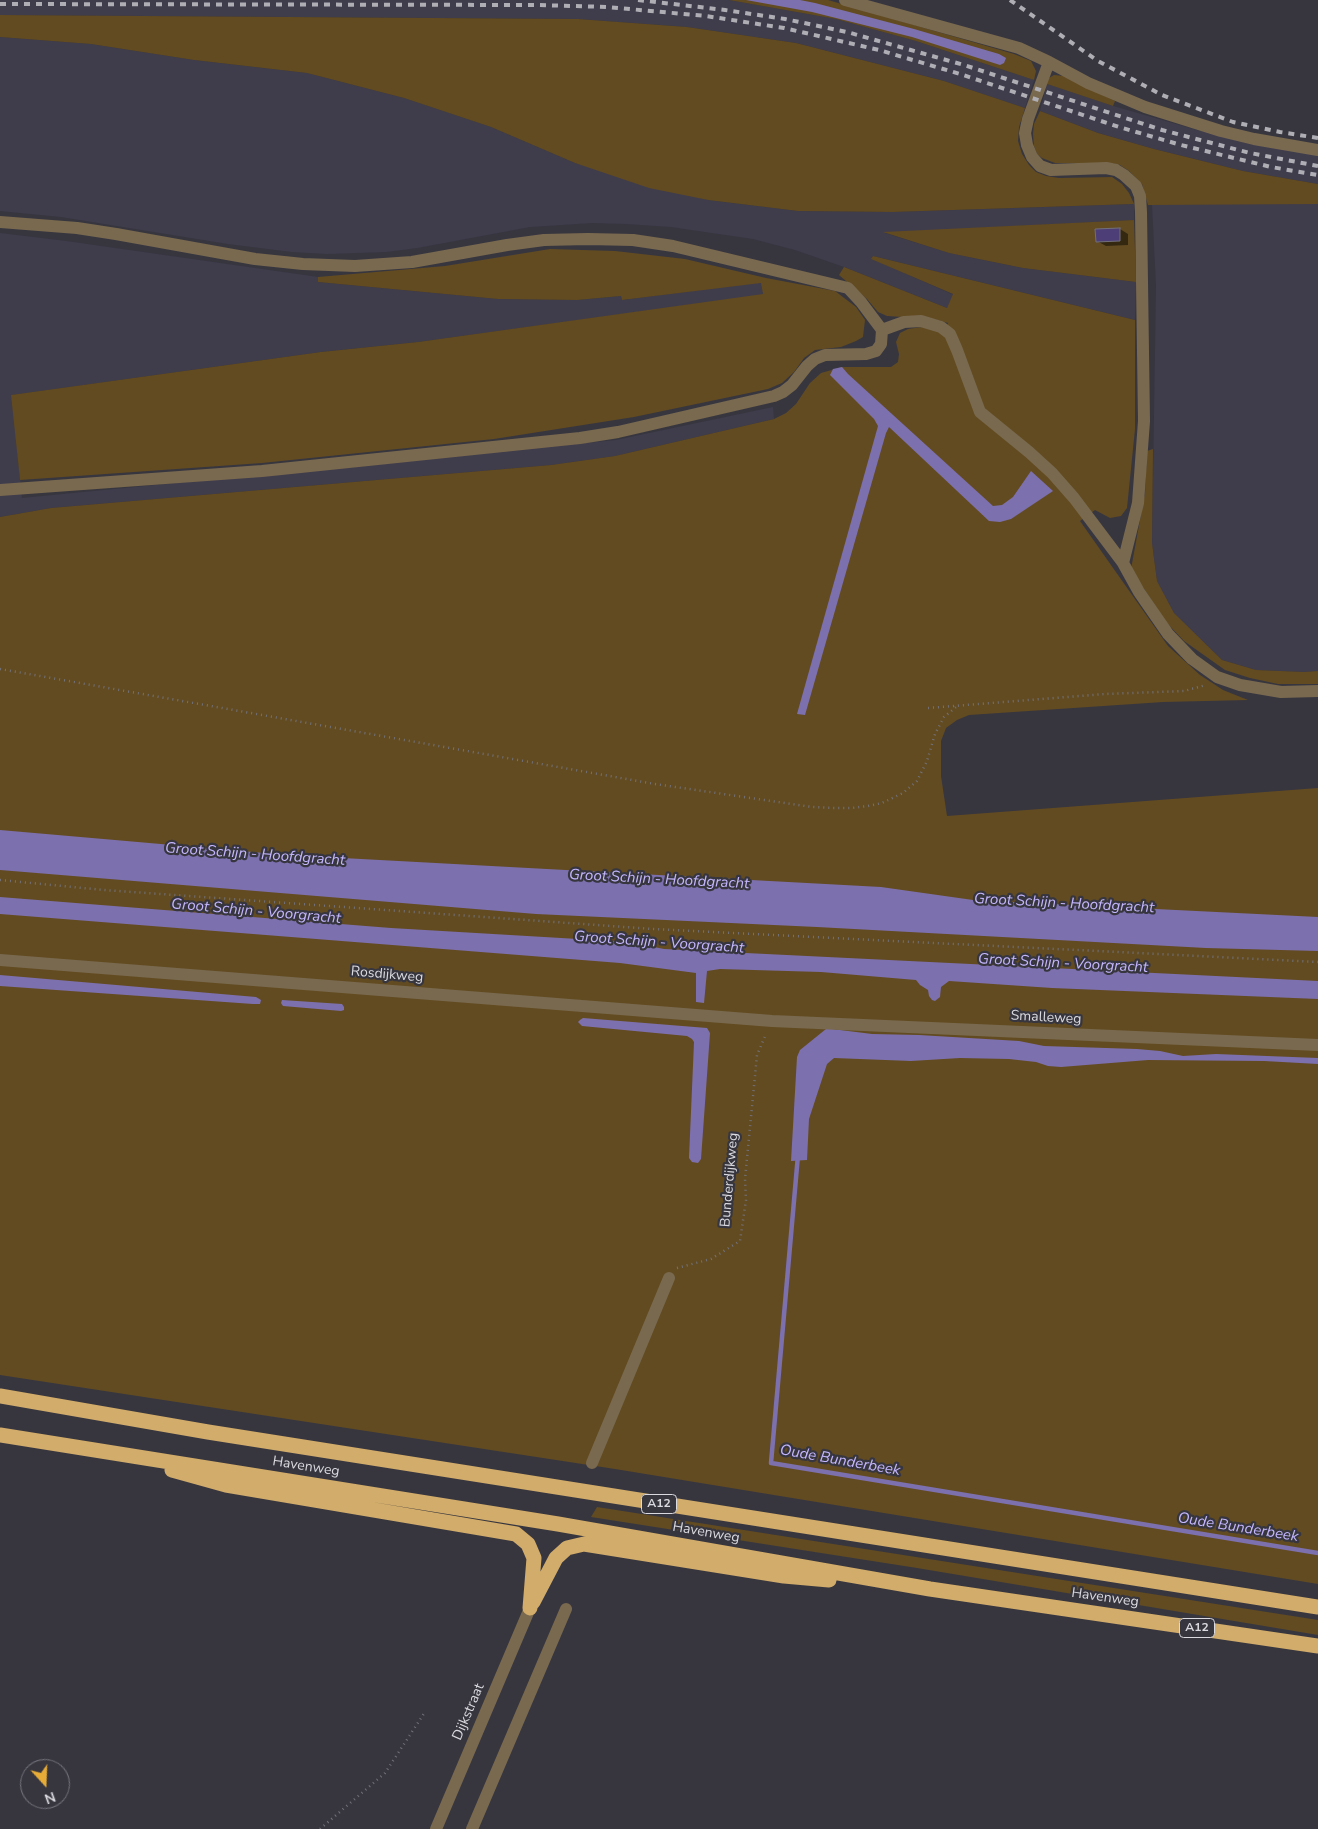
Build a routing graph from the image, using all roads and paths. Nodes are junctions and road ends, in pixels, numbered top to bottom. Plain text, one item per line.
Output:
1 (845, 0) edge
2 (1048, 62) junction
3 (1318, 150) edge
4 (0, 222) edge
5 (882, 330) junction
6 (0, 490) edge
7 (1123, 563) junction
8 (0, 669) edge
9 (1217, 676) junction
10 (1318, 691) edge
11 (956, 706) junction
12 (928, 708) dead end
13 (0, 880) edge
14 (0, 960) edge
15 (1318, 962) edge
16 (772, 1021) junction
17 (1318, 1045) edge
18 (668, 1278) joint
19 (0, 1396) edge
20 (0, 1435) edge
21 (85, 1448) junction
22 (592, 1463) dead end
23 (930, 1589) junction
24 (1318, 1607) edge
25 (530, 1608) junction
26 (566, 1609) dead end
27 (1318, 1646) edge
28 (425, 1712) dead end
29 (320, 1829) edge
30 (436, 1829) edge
31 (472, 1829) edge

1 - 2 street
2 - 3 street
2 - 7 street
4 - 5 street
5 - 6 street
5 - 7 street
7 - 9 street
8 - 11 path
9 - 10 street
9 - 11 path
11 - 12 path
13 - 15 path
14 - 16 street, Rosdijkweg
16 - 17 street, Smalleweg
16 - 18 path, Bunderdijkweg
18 - 22 street
19 - 24 highway, Havenweg / A12
20 - 21 highway, Havenweg / A12
21 - 23 highway, Havenweg / A12
21 - 25 highway
23 - 25 highway
23 - 27 highway, Havenweg / A12
25 - 30 street, Dijkstraat
26 - 31 street
28 - 29 path

